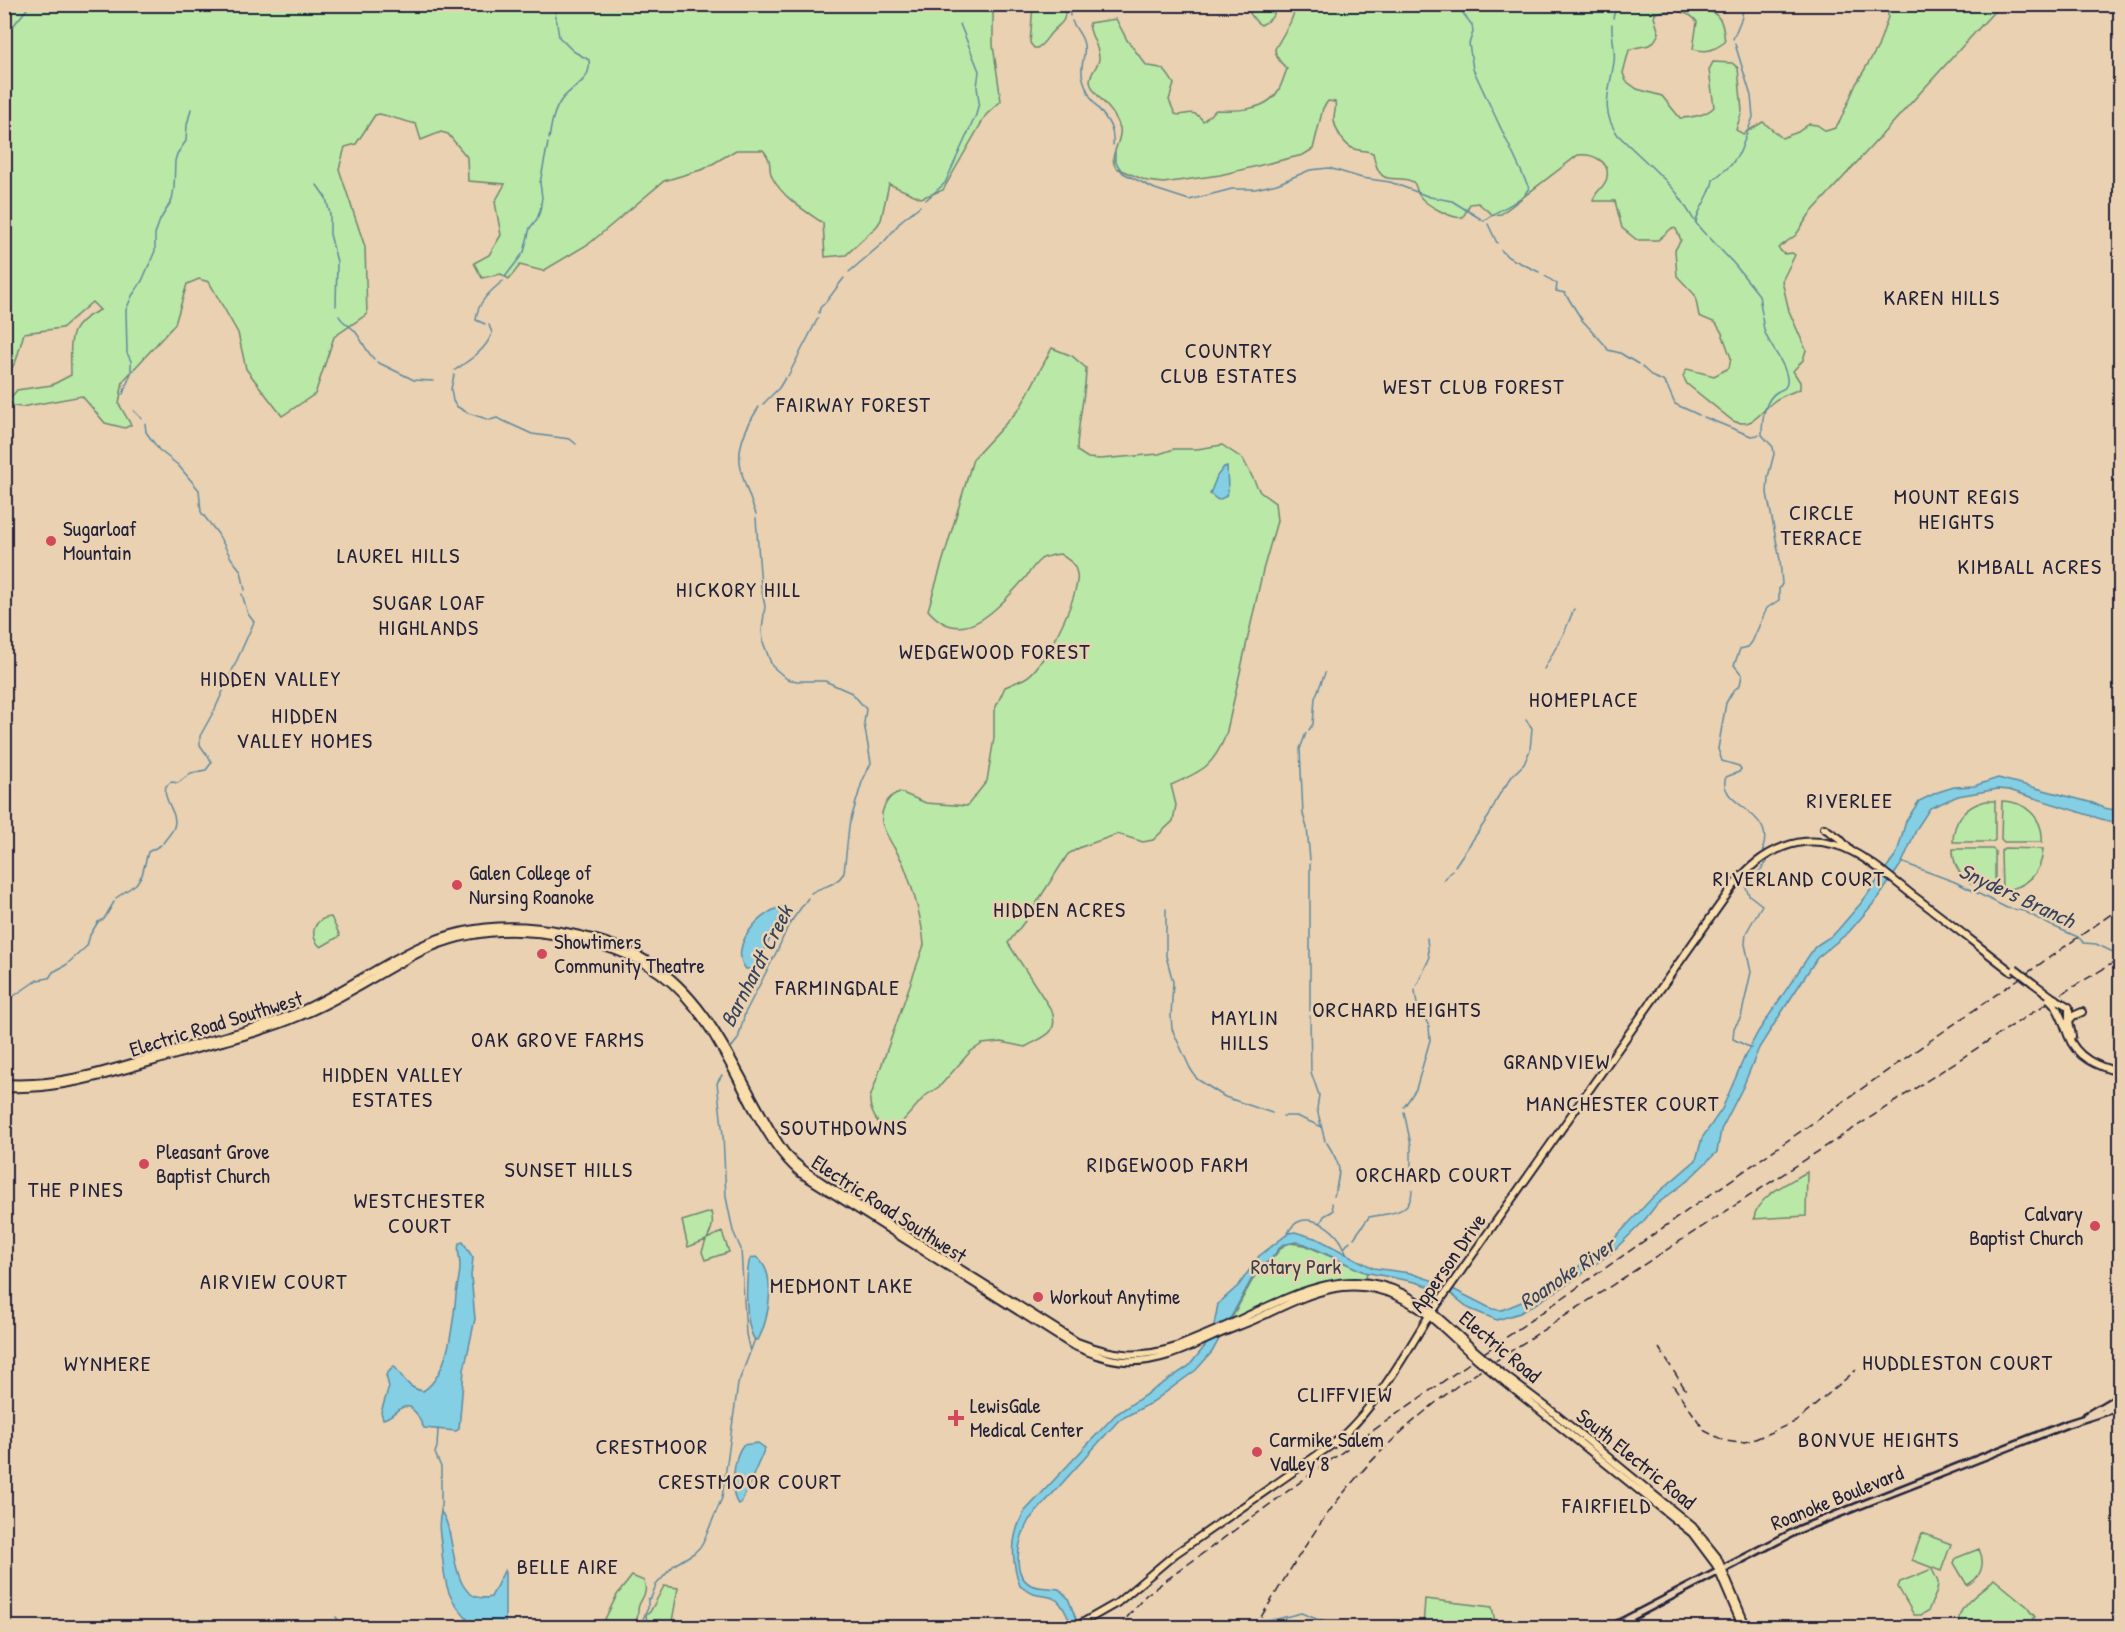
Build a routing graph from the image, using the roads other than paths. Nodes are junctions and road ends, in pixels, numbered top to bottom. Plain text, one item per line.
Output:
1 (1824, 828) dead end
2 (1850, 851) junction
3 (2054, 1000) junction
4 (2082, 1012) dead end
5 (2069, 1021) junction
6 (2083, 1055) junction
7 (2121, 1072) edge
8 (4, 1083) edge
9 (4, 1088) edge
10 (994, 1292) junction
11 (1432, 1315) junction
12 (1195, 1342) junction
13 (1106, 1343) dead end
14 (1110, 1352) junction
15 (2121, 1396) edge
16 (2121, 1405) edge
17 (2098, 1410) junction
18 (1551, 1414) joint
19 (2073, 1422) junction
20 (1721, 1570) junction
21 (1073, 1628) edge
22 (1610, 1628) edge
23 (1745, 1628) edge

1 - 2 main road
2 - 3 main road, bridge
2 - 11 main road, Apperson Drive
3 - 5 main road
3 - 6 main road
4 - 5 main road
5 - 6 main road
6 - 7 main road
8 - 10 main road, Electric Road Southwest
9 - 10 main road, Electric Road Southwest
10 - 12 main road, Electric Road
10 - 14 main road, Electric Road
11 - 12 main road, Electric Road
11 - 18 main road, Electric Road, bridge
11 - 21 main road, Apperson Drive
12 - 14 main road, Electric Road
13 - 14 main road
15 - 17 main road
16 - 17 main road, Roanoke Boulevard
16 - 19 main road, Roanoke Boulevard
17 - 19 main road
18 - 20 main road, South Electric Road
19 - 20 main road, Roanoke Boulevard
20 - 22 main road, Roanoke Boulevard
20 - 23 main road, South Electric Road

